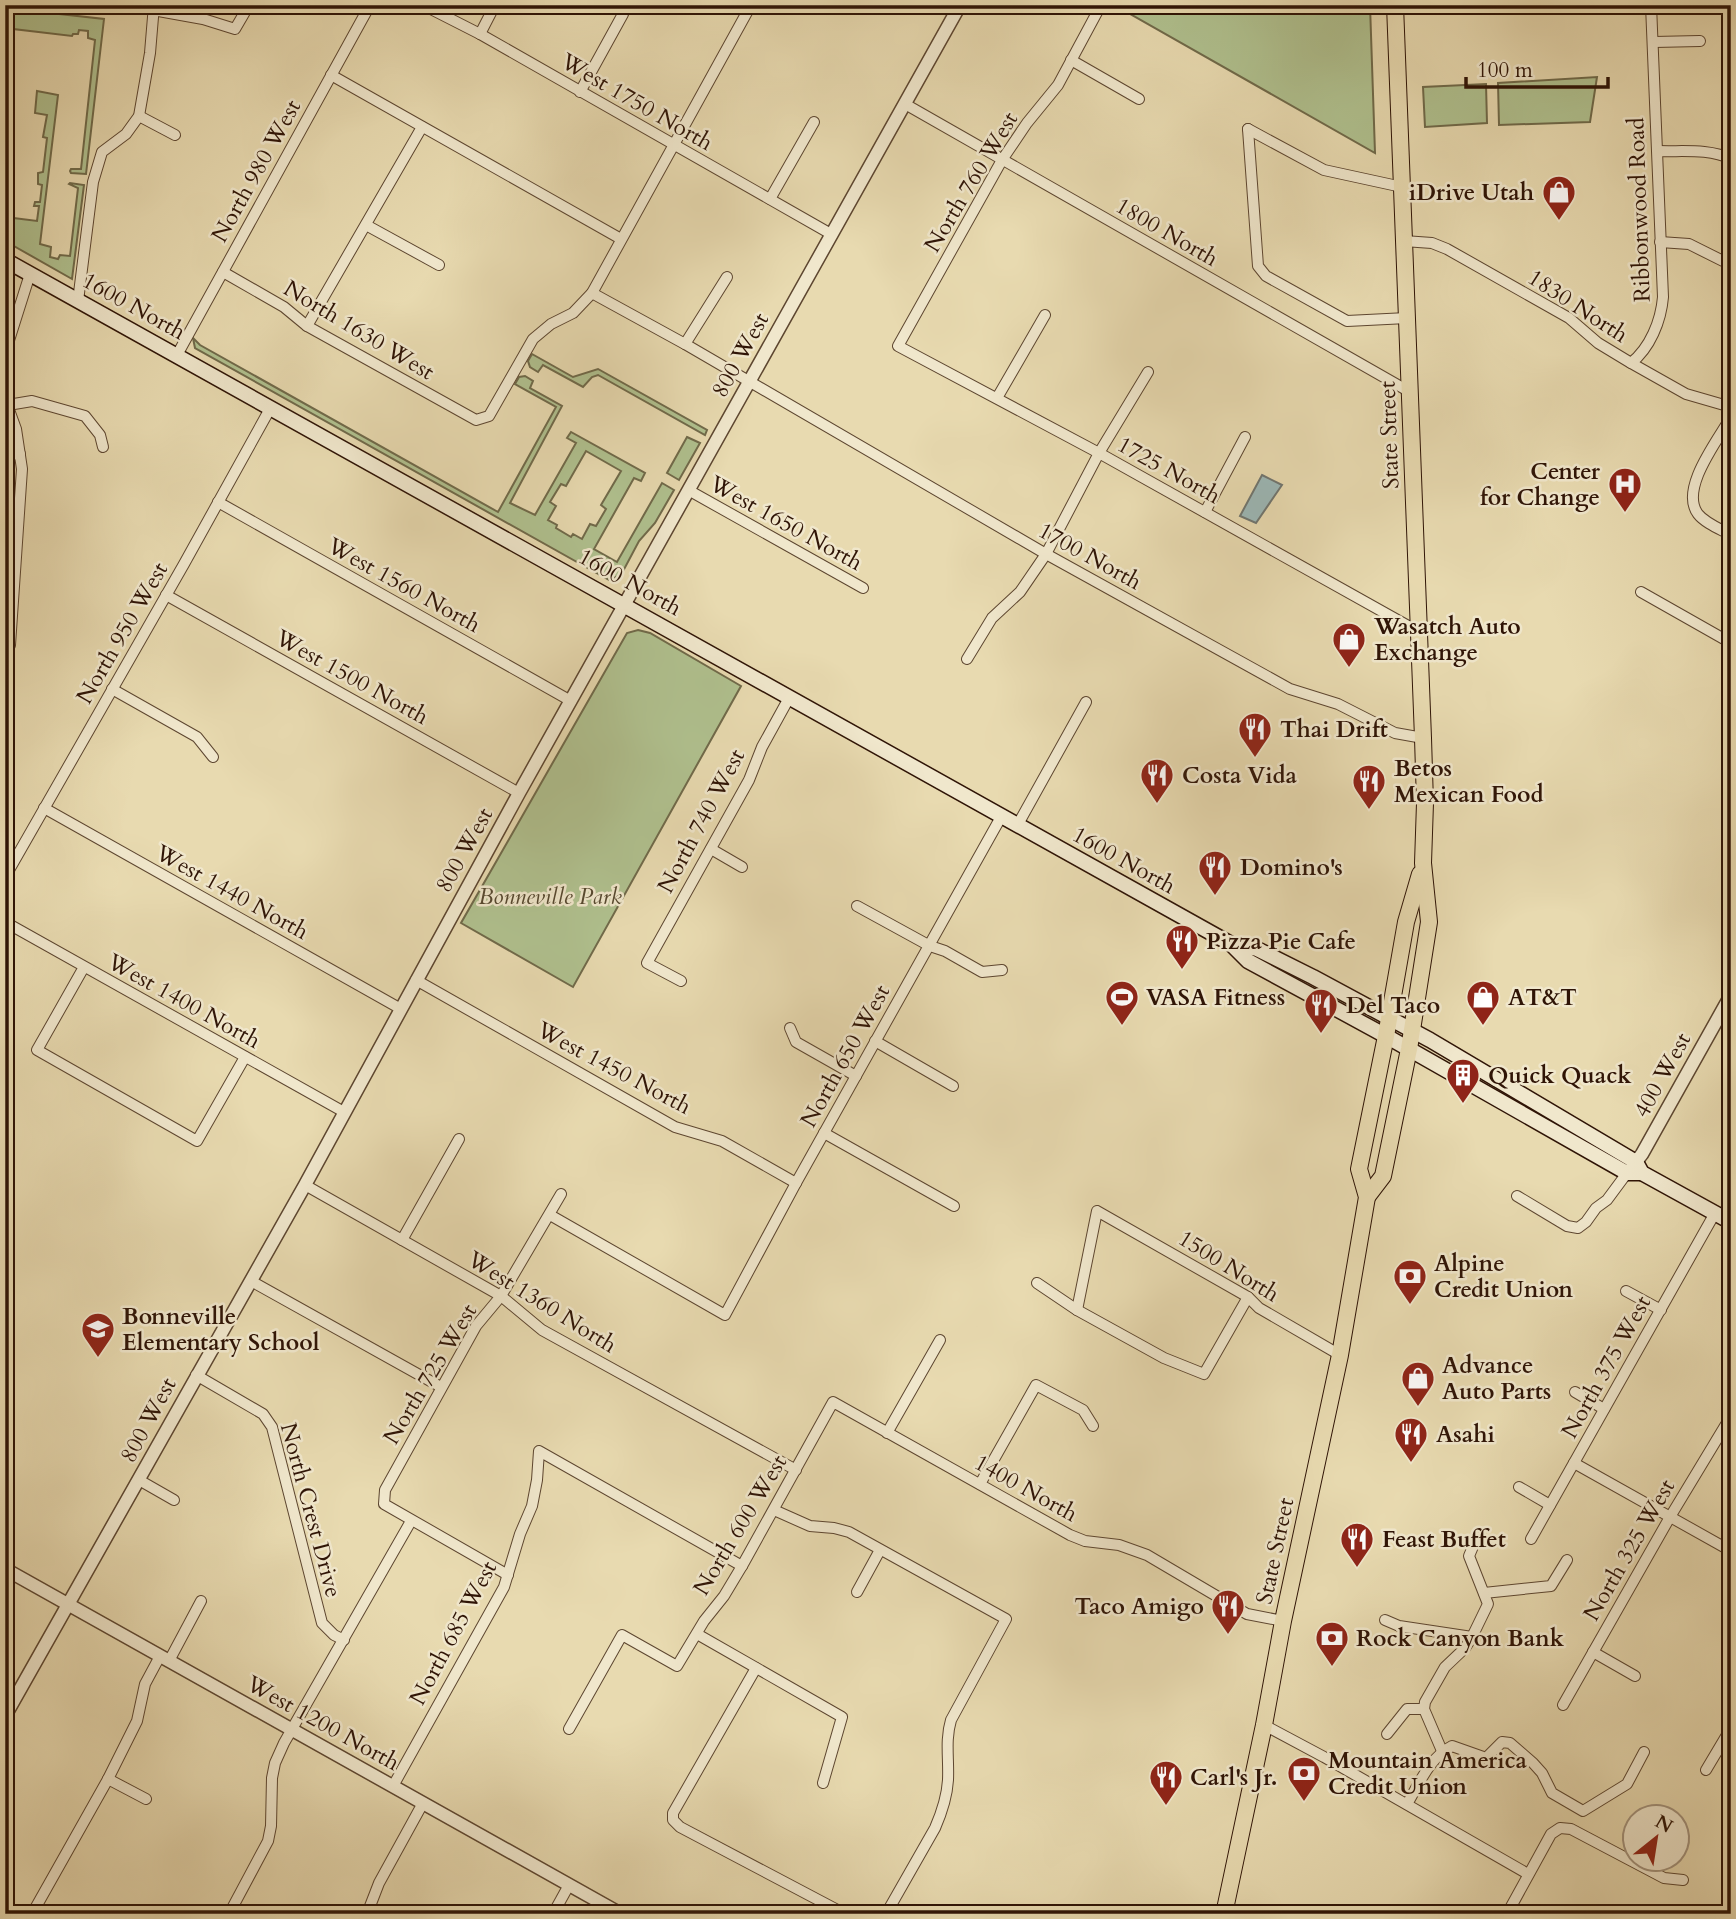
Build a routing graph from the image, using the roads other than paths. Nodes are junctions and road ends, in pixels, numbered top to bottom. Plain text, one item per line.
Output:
1 (249, 5) edge
2 (370, 5) edge
3 (423, 5) edge
4 (495, 5) edge
5 (751, 5) edge
6 (960, 5) edge
7 (1101, 5) edge
8 (1395, 5) edge
9 (1651, 5) edge
10 (153, 8) edge
11 (623, 14) dead end
12 (480, 34) junction
13 (1700, 41) dead end
14 (1654, 42) junction
15 (1071, 60) junction
16 (331, 75) junction
17 (580, 92) junction
18 (1139, 99) dead end
19 (905, 104) junction
20 (139, 116) junction
21 (814, 122) dead end
22 (422, 127) junction
23 (175, 135) dead end
24 (673, 145) junction
25 (1658, 151) junction
26 (1731, 159) edge
27 (1002, 160) junction
28 (1402, 187) junction
29 (771, 199) junction
30 (366, 225) junction
31 (831, 234) junction
32 (621, 239) junction
33 (1404, 241) junction
34 (1660, 242) junction
35 (5, 260) edge
36 (439, 265) dead end
37 (1731, 265) edge
38 (223, 272) junction
39 (30, 274) junction
40 (727, 277) dead end
41 (592, 293) junction
42 (78, 301) junction
43 (1045, 315) dead end
44 (1407, 318) junction
45 (307, 326) junction
46 (685, 344) junction
47 (898, 346) joint
48 (5, 353) edge
49 (177, 355) junction
50 (1631, 363) junction
51 (1148, 372) dead end
52 (750, 382) junction
53 (1410, 392) junction
54 (998, 398) junction
55 (7, 402) edge
56 (271, 407) junction
57 (1731, 407) edge
58 (1731, 417) edge
59 (1245, 437) dead end
60 (103, 447) dead end
61 (1099, 453) junction
62 (20, 454) junction
63 (5, 455) edge
64 (690, 491) junction
65 (218, 502) junction
66 (1205, 512) junction
67 (1731, 535) edge
68 (1046, 554) junction
69 (863, 588) dead end
70 (1641, 592) dead end
71 (166, 595) junction
72 (625, 605) junction
73 (1419, 632) junction
74 (1731, 643) edge
75 (5, 653) edge
76 (967, 659) dead end
77 (112, 689) junction
78 (789, 698) junction
79 (571, 701) junction
80 (1086, 702) dead end
81 (1423, 738) junction
82 (213, 757) dead end
83 (519, 793) junction
84 (44, 808) junction
85 (1001, 817) junction
86 (1017, 826) junction
87 (711, 849) junction
88 (1423, 863) junction
89 (742, 867) dead end
90 (7, 871) edge
91 (857, 906) dead end
92 (5, 922) edge
93 (1231, 944) junction
94 (930, 946) junction
95 (84, 967) junction
96 (1002, 970) dead end
97 (416, 981) junction
98 (681, 981) dead end
99 (1731, 995) edge
100 (401, 1009) junction
101 (1389, 1018) junction
102 (790, 1028) dead end
103 (1412, 1031) junction
104 (1386, 1036) junction
105 (875, 1041) junction
106 (1409, 1049) junction
107 (244, 1057) junction
108 (856, 1076) junction
109 (953, 1086) dead end
110 (344, 1112) junction
111 (824, 1133) junction
112 (459, 1139) dead end
113 (1635, 1169) junction
114 (796, 1183) junction
115 (305, 1185) junction
116 (561, 1194) dead end
117 (1517, 1196) dead end
118 (1367, 1197) junction
119 (954, 1206) dead end
120 (1715, 1213) junction
121 (550, 1215) junction
122 (1731, 1222) edge
123 (402, 1240) junction
124 (251, 1281) junction
125 (1037, 1283) dead end
126 (1626, 1291) dead end
127 (501, 1296) junction
128 (1248, 1297) junction
129 (1077, 1310) junction
130 (1661, 1310) junction
131 (940, 1340) dead end
132 (1340, 1355) junction
133 (197, 1375) junction
134 (441, 1387) junction
135 (1576, 1392) dead end
136 (833, 1402) joint
137 (1604, 1409) junction
138 (1730, 1419) edge
139 (1093, 1426) dead end
140 (887, 1433) junction
141 (1574, 1463) junction
142 (796, 1470) junction
143 (139, 1480) junction
144 (980, 1484) junction
145 (1519, 1487) dead end
146 (174, 1500) dead end
147 (1550, 1505) junction
148 (774, 1510) junction
149 (1670, 1517) junction
150 (411, 1521) junction
151 (1477, 1537) dead end
152 (1531, 1539) dead end
153 (880, 1550) junction
154 (1731, 1551) edge
155 (1567, 1560) dead end
156 (742, 1566) junction
157 (5, 1569) edge
158 (508, 1575) junction
159 (857, 1592) dead end
160 (1484, 1593) junction
161 (201, 1601) dead end
162 (68, 1605) junction
163 (1385, 1620) dead end
164 (1283, 1621) junction
165 (697, 1634) junction
166 (1472, 1637) junction
167 (344, 1640) junction
168 (1593, 1652) junction
169 (164, 1659) junction
170 (756, 1668) junction
171 (1635, 1676) dead end
172 (1563, 1705) dead end
173 (1424, 1709) junction
174 (5, 1716) edge
175 (1264, 1725) junction
176 (1731, 1728) edge
177 (569, 1729) dead end
178 (292, 1730) junction
179 (1387, 1734) dead end
180 (1442, 1751) junction
181 (1644, 1752) dead end
182 (1706, 1770) dead end
183 (108, 1779) junction
184 (823, 1783) dead end
185 (393, 1786) junction
186 (146, 1799) dead end
187 (422, 1803) junction
188 (1407, 1804) junction
189 (1528, 1874) junction
190 (1683, 1880) dead end
191 (569, 1885) junction
192 (232, 1913) edge
193 (32, 1914) edge
194 (367, 1914) edge
195 (553, 1914) edge
196 (621, 1914) edge
197 (845, 1914) edge
198 (886, 1914) edge
199 (1224, 1914) edge
200 (1507, 1914) edge

1 - 10 street
2 - 16 street, North 980 West
3 - 12 street, West 1750 North
4 - 12 street
5 - 24 street
6 - 19 street, 800 West
7 - 15 street, North 760 West
8 - 28 main road, State Street
9 - 14 street, Ribbonwood Road
10 - 20 street
11 - 17 street
12 - 17 street, West 1750 North
13 - 14 street
14 - 25 street, Ribbonwood Road
15 - 18 street
15 - 27 street, North 760 West
16 - 22 street
16 - 38 street, North 980 West
17 - 24 street, West 1750 North
19 - 27 street, 1800 North
19 - 31 street, 800 West
20 - 23 street
20 - 42 street
21 - 29 street
22 - 30 street
22 - 32 street
24 - 29 street, West 1750 North
24 - 32 street
25 - 26 street
25 - 34 street, Ribbonwood Road
27 - 47 street, North 760 West
27 - 53 street, 1800 North
28 - 33 main road, State Street
28 - 44 street
29 - 31 street, West 1750 North
30 - 36 street
30 - 45 street
31 - 52 street, 800 West
32 - 41 street
33 - 44 main road, State Street
33 - 50 street, 1830 North
34 - 37 street
34 - 50 street, Ribbonwood Road
35 - 39 main road, 1600 North
38 - 45 street, North 1630 West
38 - 49 street, North 980 West
39 - 42 main road, 1600 North
39 - 48 street
40 - 46 street
41 - 45 street, North 1630 West
41 - 46 street, 1700 North
42 - 49 main road, 1600 North
43 - 54 street
44 - 53 main road, State Street
46 - 52 street, 1700 North
47 - 54 street, 1725 North
49 - 56 main road, 1600 North
50 - 57 street, 1830 North
51 - 61 street
52 - 64 street, 800 West
52 - 68 street, 1700 North
53 - 73 main road, State Street
54 - 61 street, 1725 North
55 - 60 street
55 - 62 street
56 - 65 street, North 950 West
56 - 72 main road, 1600 North
58 - 67 street
59 - 66 street
61 - 66 street, 1725 North
61 - 68 street
62 - 63 street
62 - 75 street
64 - 69 street, West 1650 North
64 - 72 street, 800 West
65 - 71 street, North 950 West
65 - 79 street, West 1560 North
66 - 73 street, 1725 North
68 - 76 street
68 - 81 street, 1700 North
70 - 74 street
71 - 77 street, North 950 West
71 - 83 street, West 1500 North
72 - 78 main road, 1600 North
72 - 79 street, 800 West
73 - 81 main road, State Street
77 - 82 street
77 - 84 street, North 950 West
78 - 85 main road, 1600 North
78 - 87 street, North 740 West
79 - 83 street, 800 West
80 - 86 street
81 - 88 main road, State Street
83 - 97 street, 800 West
84 - 90 street, North 950 West
84 - 100 street, West 1440 North
85 - 86 main road, 1600 North
85 - 94 street, North 650 West
86 - 93 main road, 1600 North
87 - 89 street
87 - 98 street, North 740 West
88 - 101 main road, State Street
88 - 103 main road, State Street
91 - 94 street
92 - 95 street, West 1400 North
93 - 101 main road, 1600 North
93 - 104 main road, 1600 North
94 - 96 street
94 - 105 street, North 650 West
95 - 107 street, West 1400 North
95 - 107 street
97 - 100 street, 800 West
97 - 114 street, West 1450 North
99 - 113 street, 400 West
100 - 110 street, 800 West
101 - 103 main road, 1600 North
101 - 104 main road, State Street
102 - 108 street
103 - 106 main road, State Street
103 - 113 main road, 1600 North
104 - 106 main road, 1600 North
104 - 118 main road, State Street
105 - 108 street, North 650 West
105 - 109 street
106 - 113 main road, 1600 North
106 - 118 main road, State Street
107 - 110 street, West 1400 North
108 - 111 street, North 650 West
110 - 115 street, 800 West
111 - 114 street, North 650 West
111 - 119 street
112 - 123 street
113 - 117 street
113 - 120 main road, 1600 North
114 - 121 street, North 650 West
115 - 123 street, West 1360 North
115 - 124 street, 800 West
116 - 121 street, North 725 West
118 - 132 main road, State Street
120 - 122 main road, 1600 North
120 - 130 street, North 375 West
121 - 127 street, North 725 West
123 - 127 street, West 1360 North
124 - 133 street, 800 West
124 - 134 street
125 - 129 street
126 - 130 street
127 - 134 street, North 725 West
127 - 142 street, West 1360 North
128 - 129 street
128 - 129 street, 1500 North
128 - 132 street, 1500 North
130 - 137 street, North 375 West
131 - 140 street
132 - 164 main road, State Street
133 - 143 street, 800 West
133 - 167 street, North Crest Drive
134 - 150 street, North 725 West
135 - 137 street
136 - 140 street, 1400 North
136 - 142 street, North 600 West
137 - 141 street, North 375 West
138 - 149 street, North 325 West
139 - 144 street
140 - 144 street, 1400 North
141 - 147 street, North 375 West
141 - 149 street
142 - 148 street, North 600 West
143 - 146 street
143 - 162 street, 800 West
144 - 164 street, 1400 North
145 - 147 street
147 - 152 street, North 375 West
148 - 153 street
148 - 156 street, North 600 West
149 - 154 street
149 - 168 street, North 325 West
150 - 158 street
150 - 167 street
151 - 160 street
153 - 159 street
153 - 198 street
155 - 160 street
156 - 158 street, North 685 West
156 - 165 street, North 600 West
157 - 162 street, West 1200 North
158 - 185 street, North 685 West
160 - 166 street
161 - 169 street
162 - 169 street, West 1200 North
162 - 174 street, 800 West
163 - 166 street
164 - 175 main road, State Street
165 - 170 street
165 - 177 street, North 600 West
166 - 173 street
167 - 178 street
168 - 171 street
168 - 172 street, North 325 West
169 - 178 street, West 1200 North
169 - 183 street
170 - 184 street
170 - 197 street
173 - 179 street
173 - 180 street
175 - 188 street
175 - 199 main road, State Street
176 - 182 street
178 - 185 street, West 1200 North
178 - 192 street
180 - 181 street
180 - 188 street
183 - 186 street
183 - 193 street
185 - 187 street, West 1200 North
187 - 191 street, West 1200 North
187 - 194 street
188 - 189 street
189 - 190 street
189 - 200 street
191 - 195 street
191 - 196 street, West 1200 North

